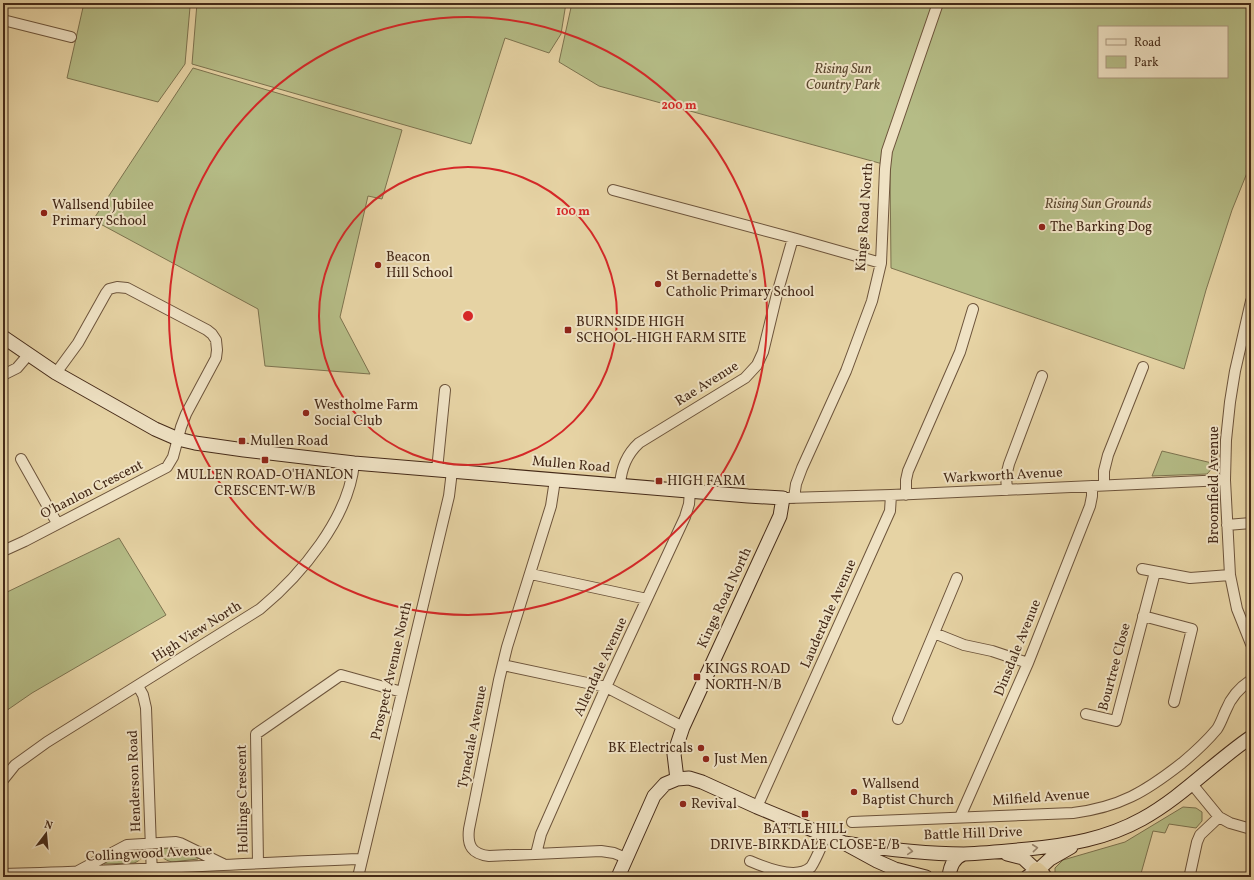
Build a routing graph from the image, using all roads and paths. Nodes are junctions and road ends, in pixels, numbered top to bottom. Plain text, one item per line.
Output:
1 (938, 3) edge
2 (3, 20) edge
3 (71, 37) dead end
4 (613, 190) dead end
5 (793, 238) junction
6 (881, 263) junction
7 (1251, 301) edge
8 (973, 308) dead end
9 (3, 337) edge
10 (29, 354) junction
11 (1143, 367) dead end
12 (56, 373) junction
13 (3, 375) edge
14 (1042, 376) dead end
15 (445, 390) dead end
16 (178, 439) junction
17 (21, 459) dead end
18 (354, 463) junction
19 (438, 470) junction
20 (452, 471) junction
21 (555, 480) junction
22 (1225, 480) junction
23 (620, 485) junction
24 (1104, 485) junction
25 (1092, 486) junction
26 (1006, 490) junction
27 (690, 491) junction
28 (906, 495) junction
29 (891, 496) junction
30 (788, 498) junction
31 (1251, 523) edge
32 (57, 524) junction
33 (1227, 525) junction
34 (3, 551) edge
35 (1142, 569) dead end
36 (1154, 572) junction
37 (531, 574) junction
38 (1230, 575) junction
39 (957, 578) dead end
40 (647, 599) junction
41 (1143, 616) junction
42 (1248, 627) edge
43 (934, 633) junction
44 (1251, 644) edge
45 (1028, 663) junction
46 (503, 665) junction
47 (1251, 680) edge
48 (138, 686) junction
49 (606, 687) junction
50 (402, 692) junction
51 (1174, 702) dead end
52 (1086, 714) dead end
53 (898, 719) dead end
54 (683, 728) junction
55 (1251, 737) edge
56 (677, 779) junction
57 (3, 780) edge
58 (1192, 784) junction
59 (757, 808) junction
60 (960, 817) junction
61 (1220, 817) junction
62 (852, 822) dead end
63 (1251, 829) edge
64 (826, 836) junction
65 (1080, 842) junction
66 (151, 843) junction
67 (844, 843) junction
68 (982, 853) junction
69 (536, 854) junction
70 (964, 854) junction
71 (626, 858) junction
72 (362, 859) junction
73 (750, 861) dead end
74 (258, 863) junction
75 (224, 864) junction
76 (76, 872) junction
77 (152, 873) edge
78 (3, 874) edge
79 (1190, 874) dead end
80 (1035, 876) edge
81 (358, 877) edge
82 (618, 877) edge
83 (926, 877) edge
84 (949, 877) edge

1 - 6 street, Kings Road North
2 - 3 street
4 - 5 street
5 - 6 street
5 - 23 street, Rae Avenue
6 - 30 street, Kings Road North
7 - 22 street, Broomfield Avenue
8 - 28 street
9 - 10 street, Mullen Road
10 - 12 street, Mullen Road
10 - 13 street
11 - 24 street
12 - 16 street, Mullen Road
12 - 16 street, O'hanlon Crescent
14 - 26 street
15 - 19 street
16 - 18 street, Mullen Road
16 - 32 street, O'hanlon Crescent
17 - 32 street
18 - 19 street, Mullen Road
18 - 48 street, High View North
19 - 20 street, Mullen Road
20 - 21 street, Mullen Road
20 - 50 street, Prospect Avenue North
21 - 23 street, Mullen Road
21 - 37 street, Tynedale Avenue
22 - 24 street, Warkworth Avenue
22 - 33 street, Broomfield Avenue
23 - 27 street, Mullen Road
24 - 25 street, Warkworth Avenue
25 - 26 street, Warkworth Avenue
25 - 45 street, Dinsdale Avenue
26 - 28 street, Warkworth Avenue
27 - 30 street, Mullen Road
27 - 40 street, Allendale Avenue
28 - 29 street, Warkworth Avenue
29 - 30 street, Warkworth Avenue
29 - 59 street, Lauderdale Avenue
30 - 54 street, Kings Road North
31 - 33 street
32 - 34 street, O'hanlon Crescent
33 - 38 street, Broomfield Avenue
35 - 36 street
36 - 38 street
36 - 41 street, Bourtree Close
37 - 40 street
37 - 46 street, Tynedale Avenue
38 - 42 street, Broomfield Avenue
39 - 43 street
40 - 49 street, Allendale Avenue
41 - 51 street, Bourtree Close
41 - 52 street, Bourtree Close
42 - 44 street, Broomfield Avenue
43 - 45 street
43 - 53 street
45 - 60 street, Dinsdale Avenue
46 - 49 street
46 - 69 street, Tynedale Avenue
47 - 60 street, Milfield Avenue
48 - 57 street, High View North
48 - 66 street, Henderson Road
49 - 54 street
49 - 69 street, Allendale Avenue
50 - 72 street, Prospect Avenue North
50 - 74 street, Hollings Crescent
54 - 56 street, Kings Road North
55 - 58 street, Battle Hill Drive
56 - 59 street, Battle Hill Drive
56 - 71 street
58 - 61 street
58 - 65 street, Battle Hill Drive
59 - 64 street, Battle Hill Drive
60 - 62 street, Milfield Avenue
61 - 63 street
61 - 79 street
64 - 67 street, Battle Hill Drive
64 - 73 street
68 -> 65 street, Battle Hill Drive
65 - 80 street, Battle Hill Drive
66 - 75 street, Collingwood Avenue
66 - 76 street, Collingwood Avenue
66 - 77 street, Henderson Road
67 -> 70 street, Battle Hill Drive
67 - 83 street, Battle Hill Drive
68 - 70 street, Battle Hill Drive
68 - 80 street
69 - 71 street, Tynedale Avenue
70 - 84 street
71 - 82 street
72 - 74 street, Collingwood Avenue
72 - 81 street, Prospect Avenue North
74 - 75 street, Collingwood Avenue
75 - 77 street, Collingwood Avenue
76 - 77 street, Collingwood Avenue
76 - 78 street, Collingwood Avenue

